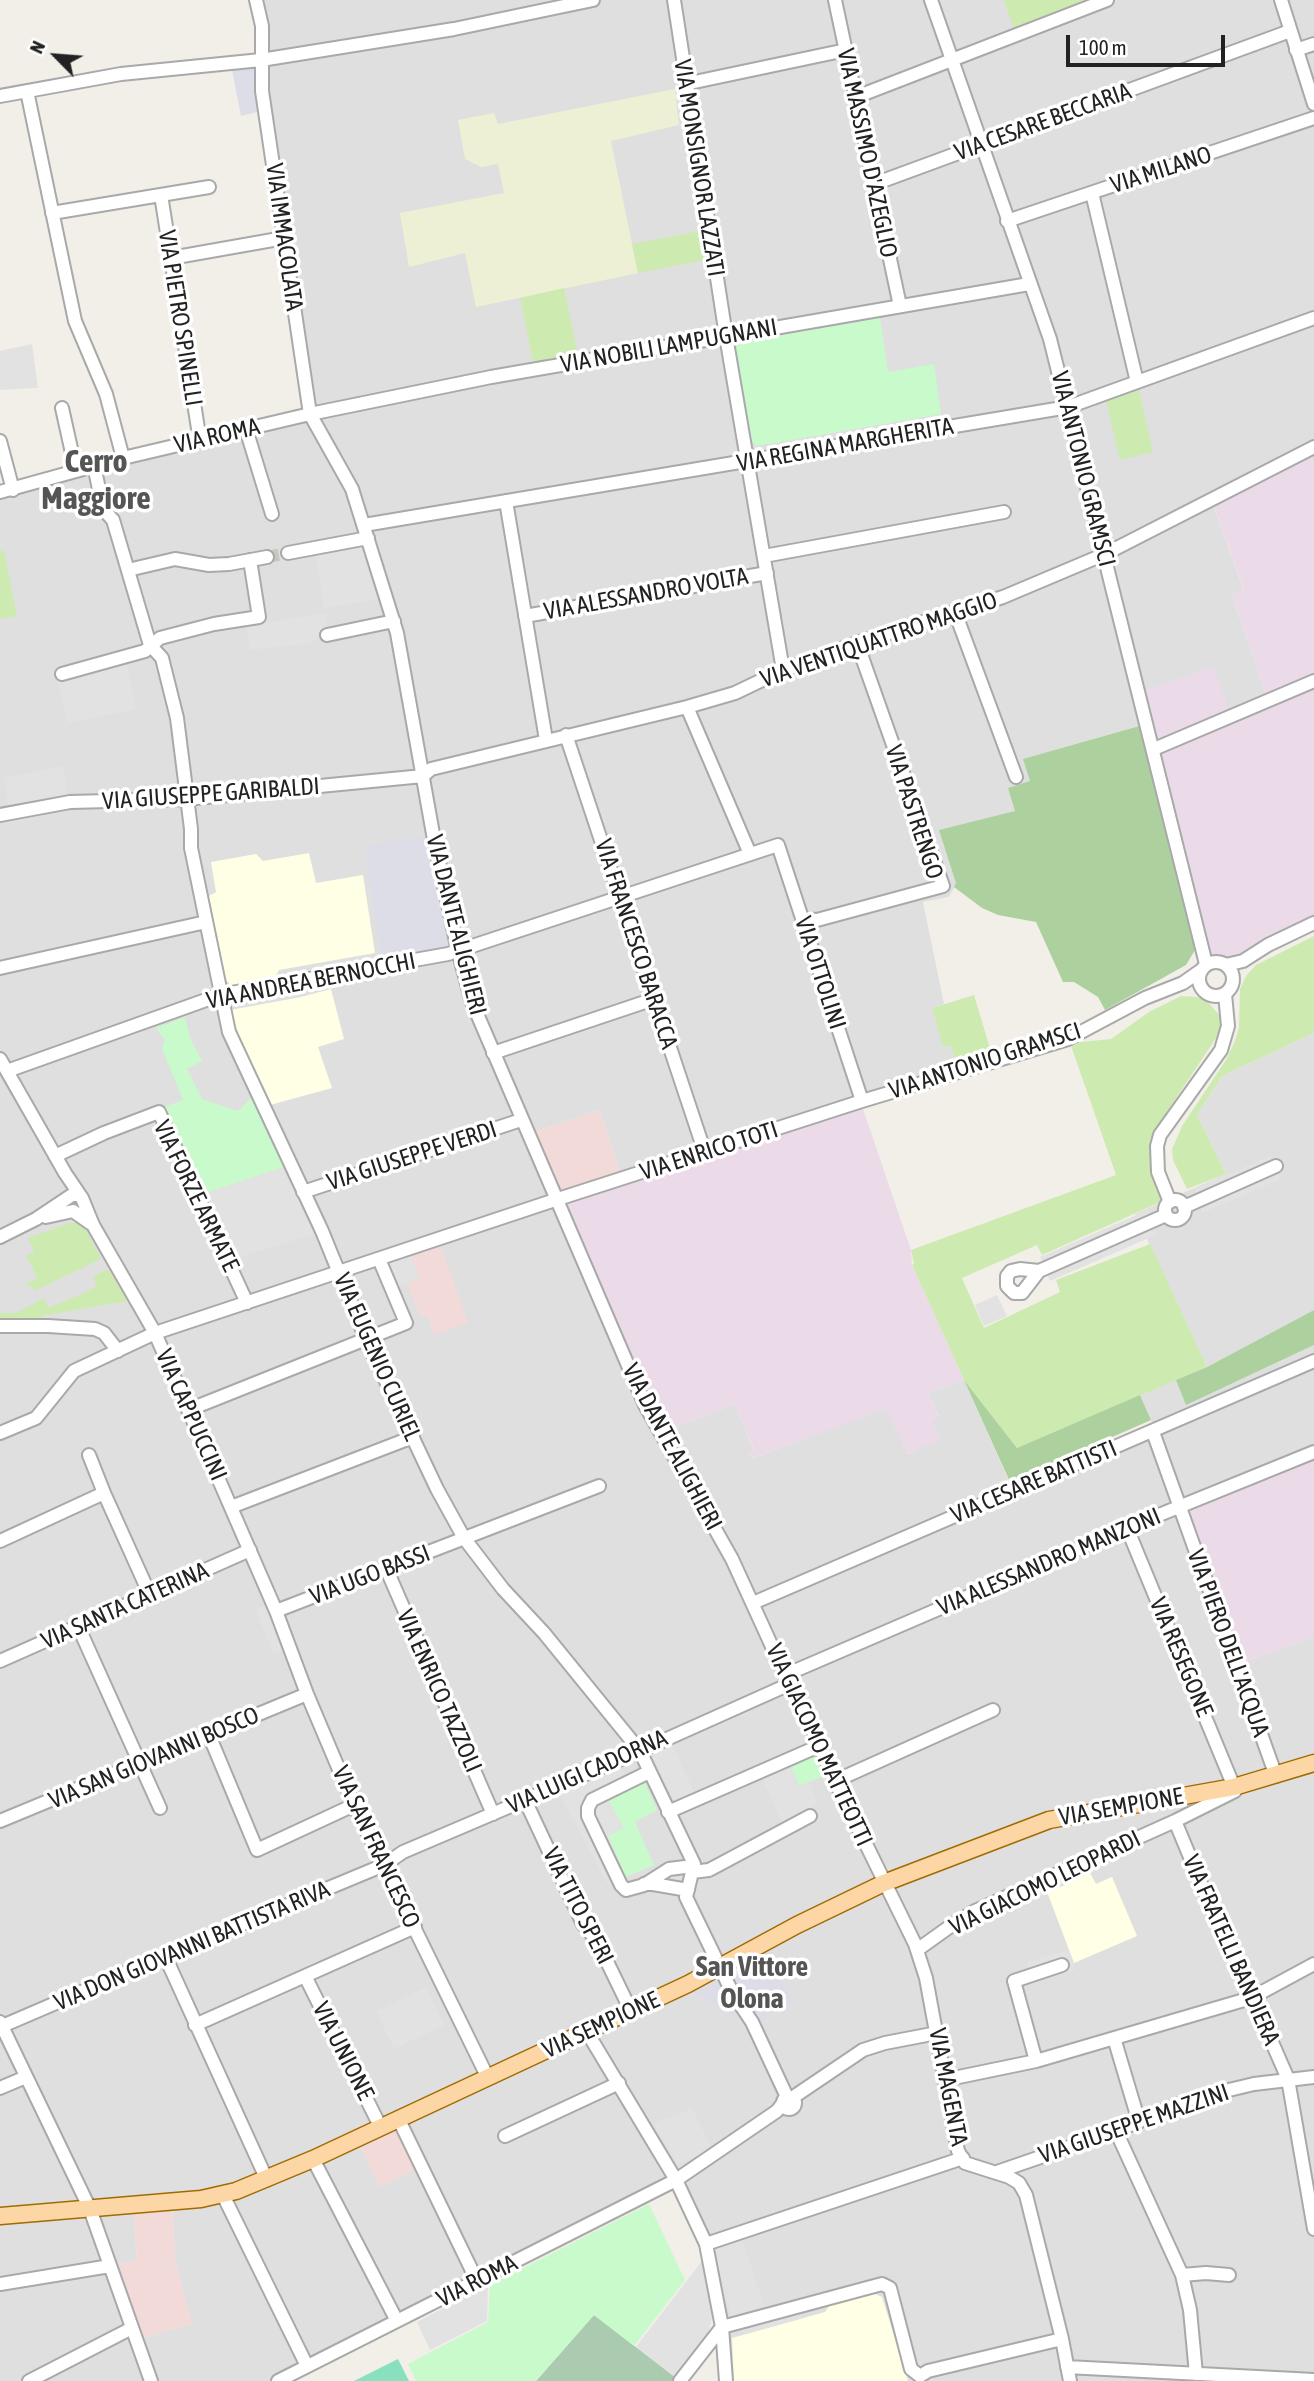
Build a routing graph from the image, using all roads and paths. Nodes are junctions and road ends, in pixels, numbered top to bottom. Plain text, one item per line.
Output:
1 (256, 0) edge
2 (593, 0) edge
3 (674, 0) edge
4 (835, 0) edge
5 (931, 0) edge
6 (1107, 0) edge
7 (1281, 0) edge
8 (1290, 31) junction
9 (1314, 44) edge
10 (846, 50) junction
11 (1296, 50) junction
12 (261, 60) junction
13 (952, 60) junction
14 (685, 84) junction
15 (27, 91) junction
16 (0, 96) edge
17 (856, 97) junction
18 (1314, 104) edge
19 (1314, 118) edge
20 (981, 145) junction
21 (874, 184) junction
22 (209, 187) dead end
23 (1091, 193) junction
24 (161, 195) junction
25 (52, 213) junction
26 (1007, 221) junction
27 (284, 238) junction
28 (171, 258) junction
29 (1029, 284) junction
30 (900, 306) junction
31 (1314, 318) edge
32 (726, 336) junction
33 (1137, 382) junction
34 (1068, 407) junction
35 (62, 408) dead end
36 (310, 414) junction
37 (246, 429) junction
38 (0, 441) edge
39 (200, 441) junction
40 (1314, 447) edge
41 (124, 458) junction
42 (748, 461) junction
43 (94, 465) junction
44 (76, 471) junction
45 (7, 491) edge
46 (506, 502) junction
47 (1004, 512) dead end
48 (272, 514) dead end
49 (366, 531) junction
50 (288, 553) tunnel mouth
51 (1105, 554) junction
52 (764, 556) junction
53 (267, 557) tunnel mouth
54 (250, 561) junction
55 (128, 570) junction
56 (766, 573) junction
57 (955, 612) junction
58 (525, 616) junction
59 (394, 621) junction
60 (327, 635) dead end
61 (857, 643) junction
62 (150, 645) junction
63 (783, 670) junction
64 (62, 674) dead end
65 (1314, 681) edge
66 (687, 707) junction
67 (566, 735) junction
68 (546, 740) junction
69 (1154, 749) junction
70 (423, 776) junction
71 (1016, 777) dead end
72 (186, 799) junction
73 (0, 815) edge
74 (778, 845) joint
75 (750, 854) junction
76 (621, 897) junction
77 (802, 919) junction
78 (206, 922) junction
79 (1314, 923) edge
80 (458, 951) junction
81 (1243, 961) junction
82 (1212, 965) junction
83 (0, 968) edge
84 (1233, 978) junction
85 (1183, 983) junction
86 (1201, 989) junction
87 (220, 995) junction
88 (1221, 995) junction
89 (654, 999) junction
90 (493, 1053) junction
91 (0, 1059) edge
92 (7, 1071) junction
93 (862, 1101) junction
94 (521, 1120) junction
95 (705, 1153) junction
96 (55, 1156) junction
97 (1276, 1167) dead end
98 (303, 1192) junction
99 (555, 1200) junction
100 (75, 1203) junction
101 (1168, 1208) junction
102 (0, 1237) edge
103 (379, 1259) junction
104 (1039, 1271) dead end
105 (339, 1272) junction
106 (247, 1303) junction
107 (0, 1326) edge
108 (155, 1334) junction
109 (366, 1339) junction
110 (118, 1351) junction
111 (1314, 1361) edge
112 (188, 1410) junction
113 (1153, 1432) junction
114 (0, 1433) edge
115 (413, 1437) junction
116 (1314, 1451) edge
117 (89, 1455) dead end
118 (599, 1486) dead end
119 (104, 1493) junction
120 (231, 1507) junction
121 (1179, 1507) junction
122 (1127, 1528) junction
123 (464, 1538) junction
124 (0, 1541) edge
125 (250, 1550) junction
126 (386, 1569) junction
127 (150, 1594) junction
128 (754, 1605) junction
129 (276, 1611) junction
130 (78, 1626) junction
131 (0, 1661) edge
132 (789, 1679) junction
133 (307, 1693) junction
134 (993, 1710) dead end
135 (209, 1735) junction
136 (819, 1746) junction
137 (640, 1751) junction
138 (1314, 1763) edge
139 (139, 1765) junction
140 (649, 1772) junction
141 (1276, 1776) junction
142 (835, 1781) junction
143 (1251, 1782) junction
144 (1234, 1787) junction
145 (525, 1800) junction
146 (354, 1805) junction
147 (160, 1808) dead end
148 (668, 1812) junction
149 (493, 1814) junction
150 (810, 1816) dead end
151 (0, 1821) edge
152 (1175, 1821) junction
153 (384, 1865) junction
154 (693, 1869) junction
155 (884, 1883) junction
156 (644, 1885) junction
157 (688, 1890) junction
158 (415, 1927) junction
159 (917, 1950) junction
160 (165, 1956) junction
161 (1314, 1964) edge
162 (1062, 1965) dead end
163 (719, 1966) junction
164 (305, 1976) junction
165 (1251, 1998) junction
166 (631, 2011) junction
167 (1, 2025) edge
168 (195, 2025) junction
169 (587, 2032) junction
170 (937, 2033) junction
171 (1114, 2038) junction
172 (1036, 2061) junction
173 (26, 2077) junction
174 (1314, 2077) edge
175 (488, 2078) junction
176 (1288, 2079) junction
177 (944, 2080) junction
178 (619, 2083) junction
179 (0, 2088) edge
180 (789, 2102) junction
181 (398, 2118) junction
182 (1139, 2122) junction
183 (380, 2126) junction
184 (1116, 2131) junction
185 (505, 2136) dead end
186 (963, 2158) junction
187 (313, 2159) junction
188 (997, 2172) junction
189 (267, 2180) junction
190 (676, 2180) junction
191 (1312, 2194) edge
192 (223, 2195) junction
193 (90, 2209) junction
194 (0, 2216) edge
195 (1314, 2229) edge
196 (706, 2244) junction
197 (110, 2266) junction
198 (1182, 2275) junction
199 (1229, 2275) dead end
200 (477, 2281) junction
201 (0, 2284) edge
202 (397, 2321) junction
203 (722, 2326) junction
204 (132, 2328) junction
205 (1062, 2339) junction
206 (307, 2366) junction
207 (1067, 2367) junction
208 (1196, 2374) junction
209 (919, 2379) edge
210 (1286, 2380) edge
211 (1314, 2380) edge
212 (29, 2381) edge
213 (151, 2381) edge
214 (278, 2381) edge
215 (680, 2381) edge
216 (726, 2381) edge
217 (1070, 2381) edge

1 - 12 street, VIA IMMACOLATA
2 - 12 street
3 - 14 street, VIA MONSIGNOR LAZZATI
4 - 10 street, VIA MASSIMO D'AZEGLIO
5 - 13 street, VIA ANTONIO GRAMSCI
6 - 13 street
7 - 8 street
8 - 11 street
8 - 20 street, VIA CESARE BECCARIA
9 - 11 street
10 - 14 street
10 - 17 street, VIA MASSIMO D'AZEGLIO
11 - 18 street
12 - 15 street
12 - 27 street, VIA IMMACOLATA
13 - 17 street
13 - 20 street, VIA ANTONIO GRAMSCI
14 - 32 street, VIA MONSIGNOR LAZZATI
15 - 16 street
15 - 25 street
17 - 21 street, VIA MASSIMO D'AZEGLIO
19 - 23 street, VIA MILANO
20 - 21 street, VIA CESARE BECCARIA
20 - 26 street, VIA ANTONIO GRAMSCI
21 - 30 street, VIA MASSIMO D'AZEGLIO
22 - 24 street
23 - 26 street, VIA MILANO
23 - 33 street
24 - 25 street
24 - 28 street, VIA PIETRO SPINELLI
25 - 41 street
26 - 29 street, VIA ANTONIO GRAMSCI
27 - 28 street
27 - 36 street, VIA IMMACOLATA
28 - 39 street, VIA PIETRO SPINELLI
29 - 30 street, VIA NOBILI LAMPUGNANI
29 - 34 street, VIA ANTONIO GRAMSCI
30 - 32 street, VIA NOBILI LAMPUGNANI
31 - 33 street, VIA REGINA MARGHERITA
32 - 36 street, VIA NOBILI LAMPUGNANI
32 - 42 street, VIA MONSIGNOR LAZZATI
33 - 34 street, VIA REGINA MARGHERITA
34 - 42 street, VIA REGINA MARGHERITA
34 - 51 street, VIA ANTONIO GRAMSCI
35 - 44 street
36 - 37 street, VIA ROMA
36 - 49 street, VIA DANTE ALIGHIERI
37 - 39 street, VIA ROMA
37 - 48 street
38 - 45 street
39 - 41 street, VIA ROMA
40 - 51 street, VIA VENTIQUATTRO MAGGIO
41 - 43 street, VIA ROMA
42 - 46 street, VIA REGINA MARGHERITA
42 - 52 street, VIA MONSIGNOR LAZZATI
43 - 44 street, VIA ROMA
43 - 55 street, VIA EUGENIO CURIEL
44 - 45 street, VIA ROMA
46 - 49 street, VIA REGINA MARGHERITA
46 - 58 street
47 - 52 street, VIA ALESSANDRO VOLTA
49 - 50 street, VIA REGINA MARGHERITA
49 - 59 street, VIA DANTE ALIGHIERI
51 - 57 street, VIA VENTIQUATTRO MAGGIO
51 - 69 street, VIA ANTONIO GRAMSCI
52 - 56 street, VIA MONSIGNOR LAZZATI
53 - 54 street
54 - 55 street
54 - 62 street
55 - 62 street, VIA EUGENIO CURIEL
56 - 58 street, VIA ALESSANDRO VOLTA
56 - 63 street, VIA MONSIGNOR LAZZATI
57 - 61 street, VIA VENTIQUATTRO MAGGIO
57 - 71 street
58 - 68 street
59 - 60 street
59 - 70 street, VIA DANTE ALIGHIERI
61 - 63 street, VIA VENTIQUATTRO MAGGIO
61 - 77 street, VIA PASTRENGO
62 - 64 street
62 - 72 street, VIA EUGENIO CURIEL
63 - 66 street, VIA VENTIQUATTRO MAGGIO
65 - 69 street
66 - 67 street, VIA VENTIQUATTRO MAGGIO
66 - 75 street
67 - 68 street, VIA VENTIQUATTRO MAGGIO
67 - 76 street, VIA FRANCESCO BARACCA
68 - 70 street, VIA VENTIQUATTRO MAGGIO
69 - 82 street, VIA ANTONIO GRAMSCI
70 - 72 street, VIA GIUSEPPE GARIBALDI
70 - 80 street, VIA DANTE ALIGHIERI
72 - 73 street, VIA GIUSEPPE GARIBALDI
72 - 78 street, VIA EUGENIO CURIEL
74 - 75 street, VIA ANDREA BERNOCCHI
74 - 77 street, VIA OTTOLINI
75 - 76 street, VIA ANDREA BERNOCCHI
76 - 80 street, VIA ANDREA BERNOCCHI
76 - 89 street, VIA FRANCESCO BARACCA
77 - 93 street, VIA OTTOLINI
78 - 83 street
78 - 87 street, VIA EUGENIO CURIEL
79 - 81 street
80 - 87 street, VIA ANDREA BERNOCCHI
80 - 90 street, VIA DANTE ALIGHIERI
81 - 82 street
81 - 84 street
82 - 84 street, VIA ANTONIO GRAMSCI
82 - 85 street, VIA ANTONIO GRAMSCI
82 - 86 street
84 - 88 street
85 - 86 street
85 - 93 street, VIA ANTONIO GRAMSCI
86 - 88 street
87 - 92 street, VIA ANDREA BERNOCCHI
87 - 98 street, VIA EUGENIO CURIEL
88 - 101 street
89 - 90 street
89 - 95 street, VIA FRANCESCO BARACCA
90 - 94 street, VIA DANTE ALIGHIERI
91 - 92 street, VIA CAPPUCCINI
92 - 96 street, VIA CAPPUCCINI
93 - 95 street, VIA ENRICO TOTI
94 - 98 street, VIA GIUSEPPE VERDI
94 - 99 street, VIA DANTE ALIGHIERI
95 - 99 street, VIA ENRICO TOTI
96 - 100 street, VIA CAPPUCCINI
96 - 106 street, VIA FORZE ARMATE
97 - 101 street
98 - 105 street, VIA EUGENIO CURIEL
99 - 103 street
99 - 128 street, VIA DANTE ALIGHIERI
100 - 102 street
100 - 108 street, VIA CAPPUCCINI
101 - 104 street
103 - 105 street
103 - 109 street
105 - 106 street
105 - 109 street, VIA EUGENIO CURIEL
106 - 108 street
107 - 110 street
108 - 110 street
108 - 112 street, VIA CAPPUCCINI
109 - 112 street
109 - 115 street, VIA EUGENIO CURIEL
110 - 114 street
111 - 113 street, VIA CESARE BATTISTI
112 - 120 street, VIA CAPPUCCINI
113 - 121 street, VIA PIERO DELL'ACQUA
113 - 128 street, VIA CESARE BATTISTI
115 - 120 street
115 - 123 street, VIA EUGENIO CURIEL
116 - 121 street, VIA ALESSANDRO MANZONI
117 - 119 street
118 - 123 street, VIA UGO BASSI
119 - 124 street
119 - 127 street
120 - 125 street, VIA CAPPUCCINI
121 - 122 street, VIA ALESSANDRO MANZONI
121 - 141 street, VIA PIERO DELL'ACQUA
122 - 132 street, VIA ALESSANDRO MANZONI
122 - 144 street, VIA RESEGONE
123 - 126 street, VIA UGO BASSI
123 - 137 street, VIA EUGENIO CURIEL
125 - 127 street, VIA SANTA CATERINA
125 - 129 street, VIA CAPPUCCINI
126 - 129 street, VIA UGO BASSI
126 - 149 street, VIA ENRICO TAZZOLI
127 - 130 street, VIA SANTA CATERINA
128 - 132 street, VIA GIACOMO MATTEOTTI
129 - 133 street, VIA SAN FRANCESCO
130 - 131 street, VIA SANTA CATERINA
130 - 139 street
132 - 136 street, VIA GIACOMO MATTEOTTI
132 - 137 street, VIA LUIGI CADORNA
133 - 135 street, VIA SAN GIOVANNI BOSCO
133 - 146 street, VIA SAN FRANCESCO
134 - 142 street
135 - 139 street, VIA SAN GIOVANNI BOSCO
135 - 146 street
136 - 142 street, VIA GIACOMO MATTEOTTI
136 - 148 street
137 - 140 street, VIA EUGENIO CURIEL
137 - 145 street, VIA LUIGI CADORNA
138 - 141 main road, VIA SEMPIONE
139 - 147 street
139 - 151 street, VIA SAN GIOVANNI BOSCO
140 - 148 street, VIA EUGENIO CURIEL
140 - 156 street
141 - 143 main road, VIA SEMPIONE
142 - 155 street, VIA GIACOMO MATTEOTTI
143 - 144 main road, VIA SEMPIONE
143 - 152 street, VIA GIACOMO LEOPARDI
144 - 155 main road, VIA SEMPIONE
145 - 149 street, VIA LUIGI CADORNA
145 - 166 street, VIA TITO SPERI
146 - 153 street, VIA SAN FRANCESCO
148 - 154 street, VIA EUGENIO CURIEL
149 - 153 street, VIA LUIGI CADORNA
150 - 154 street
152 - 159 street, VIA GIACOMO LEOPARDI
152 - 165 street, VIA FRATELLI BANDIERA
153 - 158 street, VIA SAN FRANCESCO
153 - 160 street, VIA DON GIOVANNI BATTISTA RIVA
154 - 156 street
154 - 157 street
155 - 159 street, VIA MAGENTA
155 - 163 main road, VIA SEMPIONE
156 - 157 street
157 - 163 street
158 - 164 street
158 - 175 street, VIA SAN FRANCESCO
159 - 170 street, VIA MAGENTA
160 - 167 street, VIA DON GIOVANNI BATTISTA RIVA
160 - 168 street
161 - 165 street
162 - 172 street
163 - 166 main road, VIA SEMPIONE
163 - 180 street
164 - 168 street
164 - 183 street, VIA UNIONE
165 - 171 street
165 - 176 street, VIA FRATELLI BANDIERA
166 - 169 main road, VIA SEMPIONE
167 - 173 street
168 - 189 street
169 - 175 main road, VIA SEMPIONE
169 - 178 street
170 - 177 street, VIA MAGENTA
170 - 180 street
171 - 172 street
171 - 182 street
172 - 177 street
173 - 179 street
173 - 193 street
174 - 176 street, VIA GIUSEPPE MAZZINI
175 - 181 main road, VIA SEMPIONE
176 - 182 street, VIA GIUSEPPE MAZZINI
176 - 191 street
177 - 186 street, VIA MAGENTA
178 - 185 street
178 - 190 street
180 - 190 street, VIA ROMA
181 - 183 main road, VIA SEMPIONE
181 - 200 street
182 - 184 street, VIA GIUSEPPE MAZZINI
183 - 187 main road, VIA SEMPIONE
184 - 188 street, VIA GIUSEPPE MAZZINI
184 - 198 street
186 - 188 street, VIA MAGENTA
186 - 196 street
187 - 189 main road, VIA SEMPIONE
187 - 202 street
188 - 205 street, VIA MAGENTA
189 - 192 main road, VIA SEMPIONE
190 - 196 street
190 - 200 street, VIA ROMA
191 - 195 street
192 - 193 main road, VIA SEMPIONE
192 - 206 street
193 - 194 main road, VIA SEMPIONE
193 - 197 street
196 - 203 street
197 - 201 street
197 - 204 street
198 - 199 street
198 - 208 street
200 - 202 street, VIA ROMA
202 - 206 street, VIA ROMA
203 - 209 street
203 - 215 street
203 - 216 street
204 - 212 street
204 - 213 street
205 - 207 street, VIA MAGENTA
205 - 209 street
206 - 214 street, VIA ROMA
207 - 208 street
207 - 217 street, VIA MAGENTA
208 - 210 street
210 - 211 street

